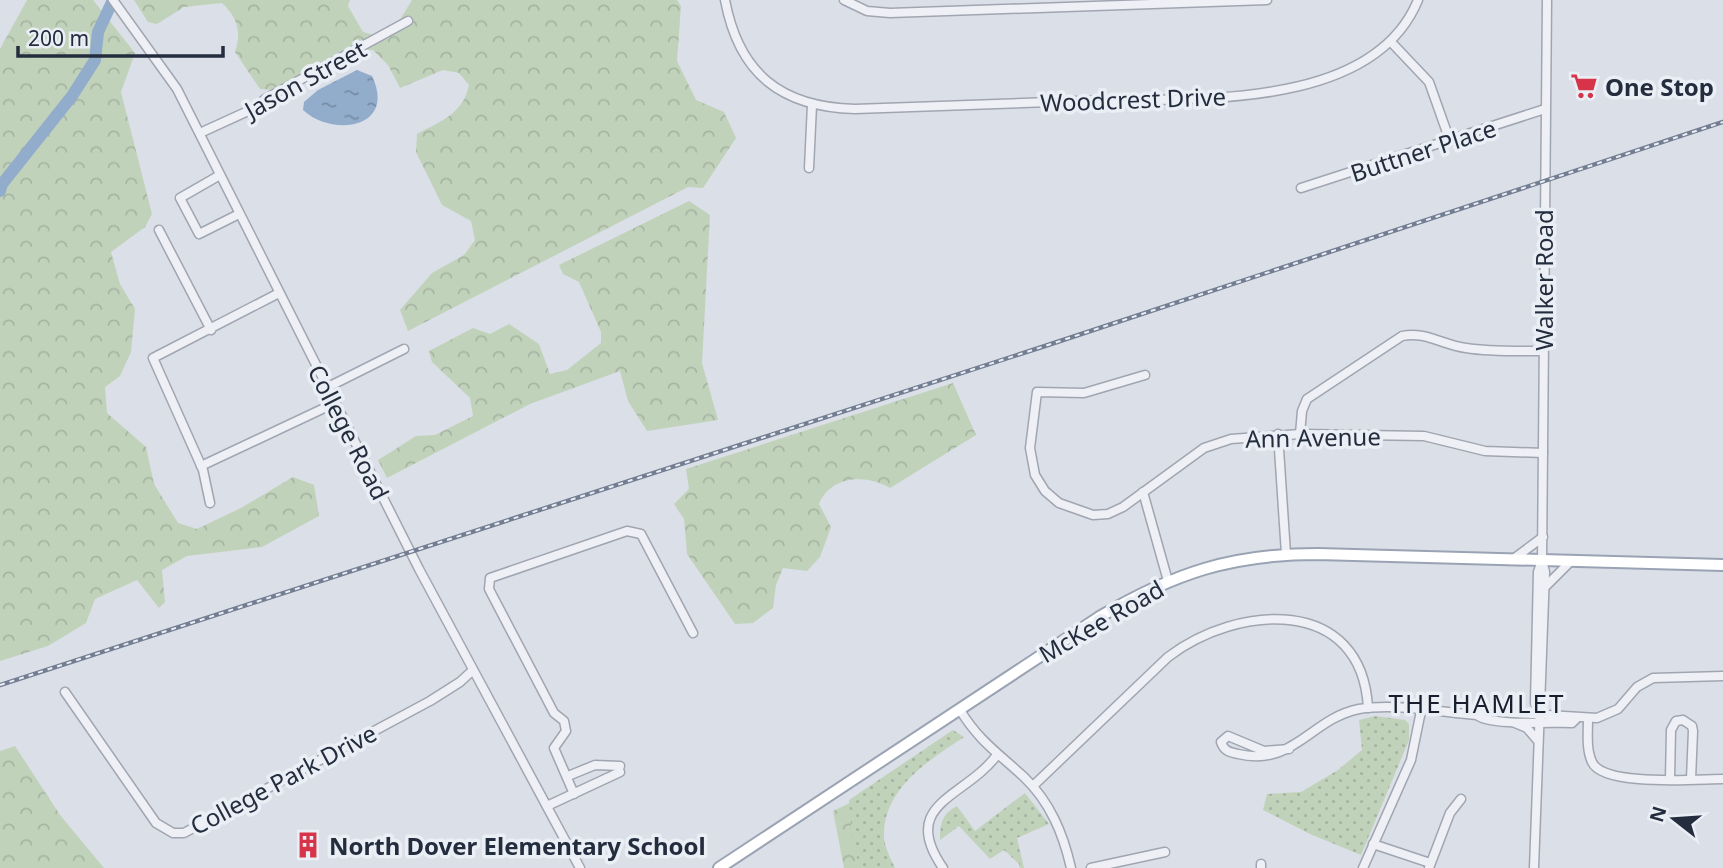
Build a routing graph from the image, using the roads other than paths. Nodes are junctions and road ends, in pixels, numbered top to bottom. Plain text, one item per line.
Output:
1 (113, 0) edge
2 (725, 0) edge
3 (844, 0) edge
4 (1267, 0) edge
5 (1418, 0) edge
6 (1547, 0) edge
7 (408, 21) dead end
8 (1392, 43) junction
9 (812, 105) junction
10 (1545, 109) junction
11 (200, 133) junction
12 (1450, 141) junction
13 (809, 168) dead end
14 (220, 175) junction
15 (1301, 188) dead end
16 (239, 214) junction
17 (159, 230) dead end
18 (279, 293) junction
19 (211, 330) junction
20 (404, 349) dead end
21 (1543, 351) junction
22 (1145, 375) dead end
23 (326, 388) junction
24 (335, 403) junction
25 (1278, 434) junction
26 (1300, 434) junction
27 (1543, 453) junction
28 (201, 466) junction
29 (1143, 492) junction
30 (210, 503) dead end
31 (1542, 537) junction
32 (1286, 554) junction
33 (1512, 559) junction
34 (1542, 560) junction
35 (1571, 561) junction
36 (1723, 565) edge
37 (1168, 581) junction
38 (1545, 587) junction
39 (693, 634) dead end
40 (472, 670) junction
41 (1723, 676) edge
42 (65, 692) dead end
43 (1368, 708) junction
44 (960, 710) junction
45 (1421, 711) junction
46 (1478, 715) junction
47 (1539, 718) junction
48 (1588, 719) junction
49 (1509, 721) junction
50 (1538, 741) junction
51 (1289, 749) junction
52 (997, 755) junction
53 (568, 776) junction
54 (1670, 779) junction
55 (1691, 779) junction
56 (1723, 779) edge
57 (1033, 786) junction
58 (574, 794) junction
59 (1461, 799) dead end
60 (547, 806) junction
61 (1373, 844) junction
62 (1165, 852) dead end
63 (1430, 865) edge
64 (580, 868) edge
65 (719, 868) edge
66 (943, 868) edge
67 (1071, 868) edge
68 (1091, 868) edge
69 (1363, 868) edge
70 (1534, 868) edge

1 - 11 street, College Road
2 - 9 street, Woodcrest Drive
3 - 4 street
5 - 8 street, Woodcrest Drive
6 - 10 street, Walker Road
7 - 11 street, Jason Street
8 - 9 street, Woodcrest Drive
8 - 12 street
9 - 13 street
10 - 12 street, Buttner Place
10 - 21 street, Walker Road
11 - 14 street, College Road
12 - 15 street, Buttner Place
14 - 16 street, College Road
14 - 16 street
16 - 18 street, College Road
17 - 19 street
18 - 19 street
18 - 23 street, College Road
19 - 28 street
20 - 23 street
21 - 26 street
21 - 27 street, Walker Road
22 - 29 street, Ann Avenue
23 - 24 street, College Road
24 - 28 street
24 - 40 street, College Road
25 - 26 street, Ann Avenue
25 - 29 street, Ann Avenue
25 - 32 street
26 - 27 street, Ann Avenue
27 - 31 street, Walker Road
28 - 30 street
29 - 37 street
31 - 33 street
31 - 34 street, Walker Road
32 - 33 main road, McKee Road
32 - 37 main road, McKee Road
33 - 34 main road, McKee Road
34 - 35 main road, McKee Road
34 - 38 street, Walker Road
34 - 47 street, Walker Road
35 - 36 main road, McKee Road
35 - 38 street
37 - 44 main road, McKee Road
38 - 47 street, Walker Road
39 - 53 street
40 - 42 street, College Park Drive
40 - 60 street, College Road
41 - 48 street
43 - 45 street
43 - 51 street
43 - 57 street
44 - 52 street
44 - 65 main road, McKee Road
45 - 46 street
45 - 61 street
46 - 47 street
46 - 49 street
47 - 48 street
47 - 49 street
47 - 50 street, Walker Road
48 - 54 street
49 - 50 street
50 - 70 street, Walker Road
51 - 51 street
52 - 57 street
52 - 66 street
53 - 58 street
53 - 58 street
54 - 55 street
54 - 55 street
55 - 56 street
57 - 67 street
58 - 60 street
59 - 63 street
60 - 64 street, College Road
61 - 63 street
61 - 69 street
62 - 68 street

